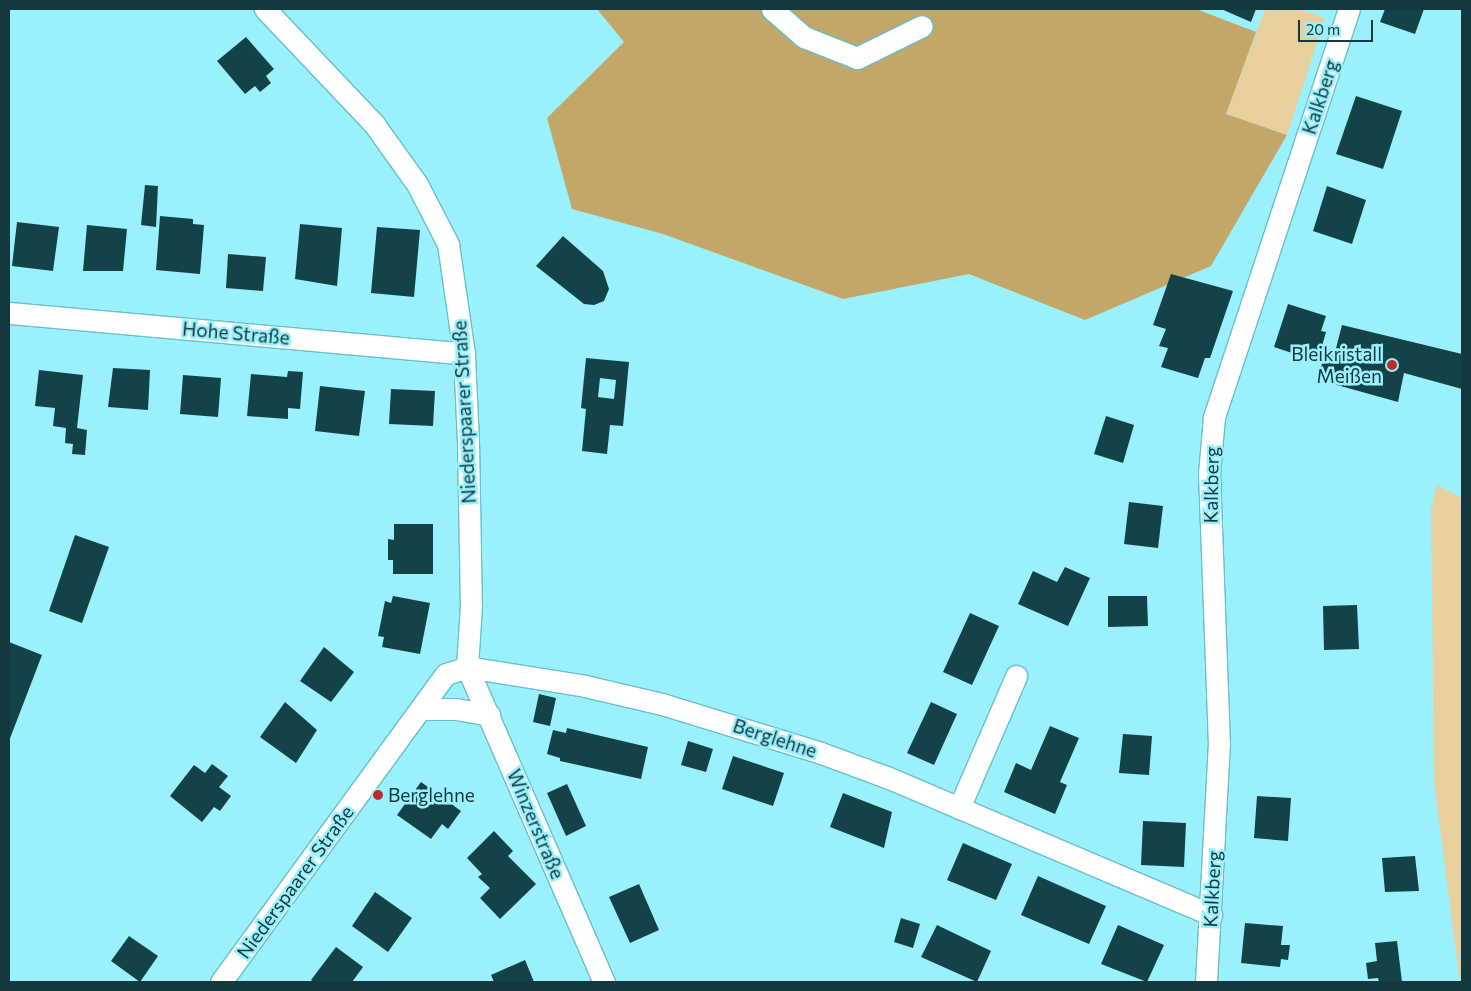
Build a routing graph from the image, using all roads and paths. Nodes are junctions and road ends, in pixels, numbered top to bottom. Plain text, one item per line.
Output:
1 (265, 9) edge
2 (772, 9) edge
3 (1349, 9) edge
4 (922, 26) dead end
5 (9, 313) edge
6 (9, 317) edge
7 (464, 354) junction
8 (467, 667) junction
9 (1016, 676) dead end
10 (423, 709) junction
11 (489, 715) junction
12 (959, 808) junction
13 (1211, 915) junction
14 (222, 982) edge
15 (604, 982) edge
16 (1206, 982) edge

1 - 7 street, Niederspaarer Straße
2 - 4 street
3 - 13 street, Kalkberg
5 - 6 street
5 - 7 street, Hohe Straße
7 - 8 street, Niederspaarer Straße
8 - 10 street, Niederspaarer Straße
8 - 11 street, Winzerstraße
8 - 12 street, Berglehne
9 - 12 street
10 - 11 street
10 - 14 street, Niederspaarer Straße
11 - 15 street, Winzerstraße
12 - 13 street, Berglehne
13 - 16 street, Kalkberg

